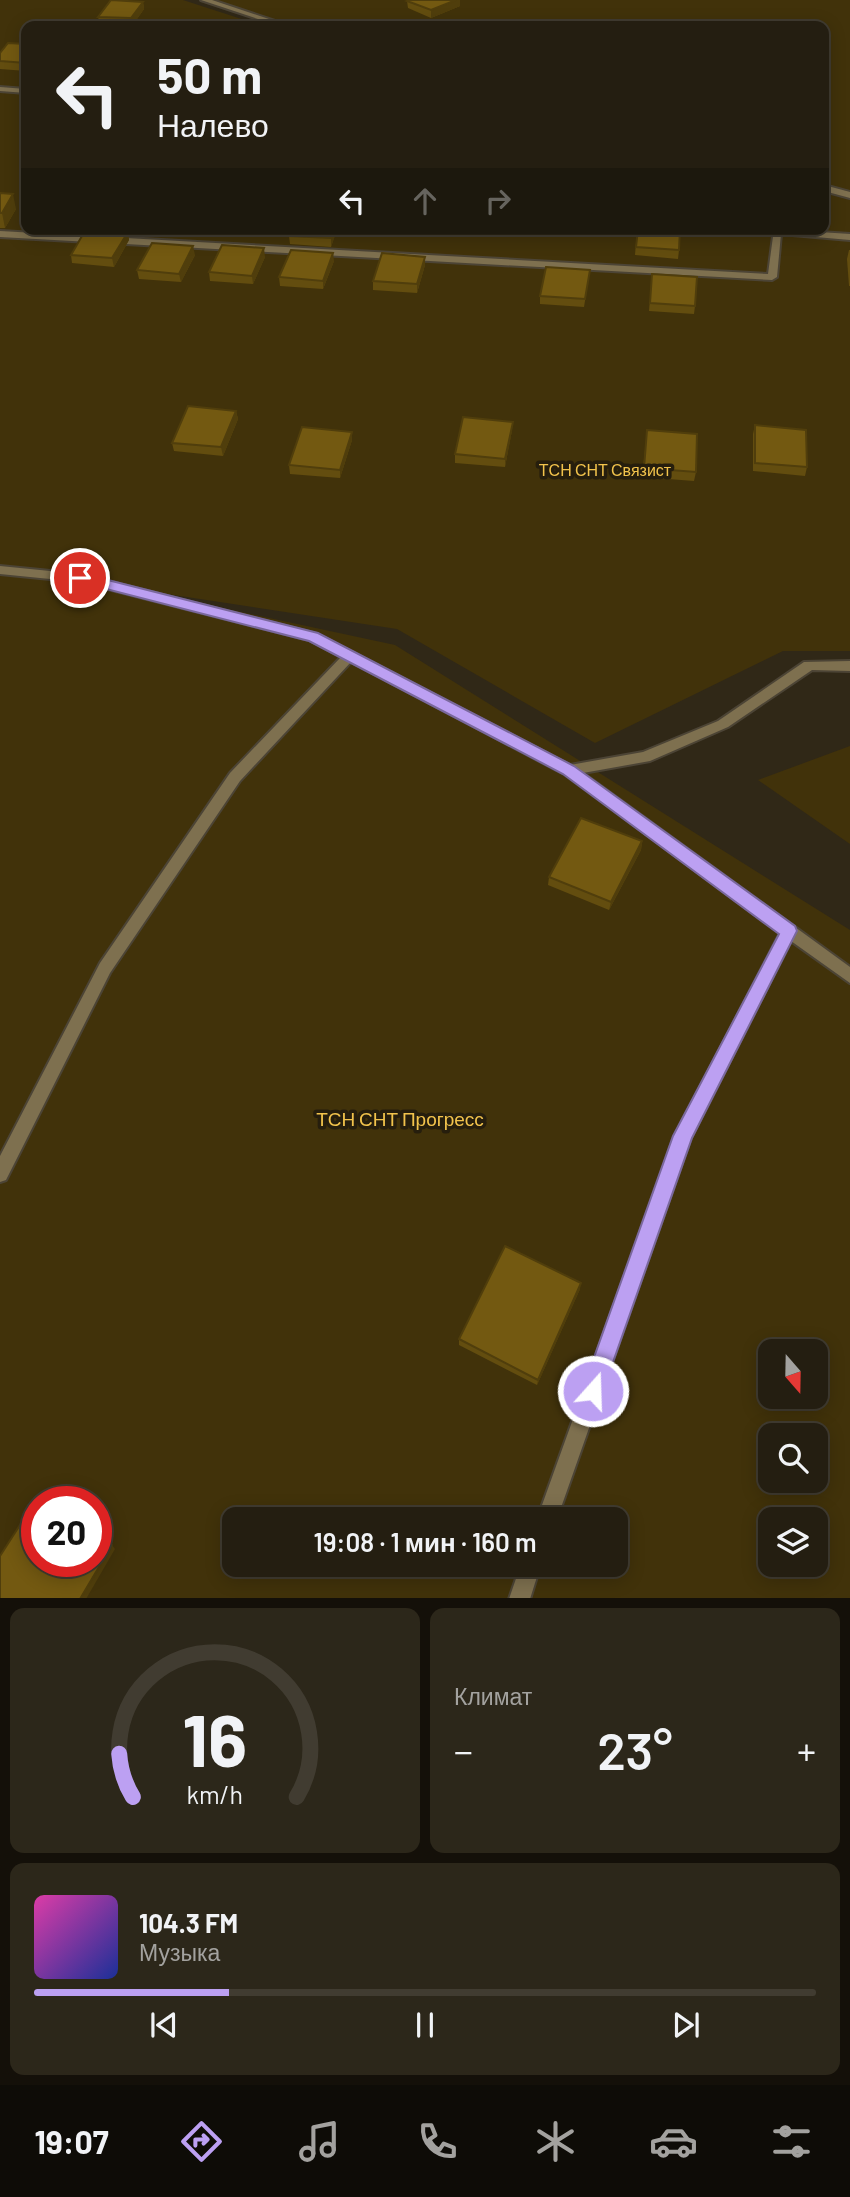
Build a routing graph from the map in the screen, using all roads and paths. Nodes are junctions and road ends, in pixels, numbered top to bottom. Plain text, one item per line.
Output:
1 (205, 0) edge
2 (270, 21) edge
3 (0, 89) edge
4 (21, 91) edge
5 (829, 189) edge
6 (850, 195) edge
7 (0, 234) edge
8 (777, 235) edge
9 (826, 235) edge
10 (850, 237) edge
11 (0, 570) edge
12 (350, 656) junction
13 (850, 666) edge
14 (569, 770) junction
15 (789, 931) junction
16 (850, 976) edge
17 (0, 1174) edge
18 (551, 1507) edge
19 (526, 1577) edge
20 (519, 1598) edge

1 - 2 lane
3 - 4 lane
5 - 6 lane
7 - 8 lane
9 - 10 lane
11 - 12 lane
12 - 14 lane
12 - 17 lane
13 - 14 lane
14 - 15 lane
15 - 16 lane
15 - 18 lane
19 - 20 lane

